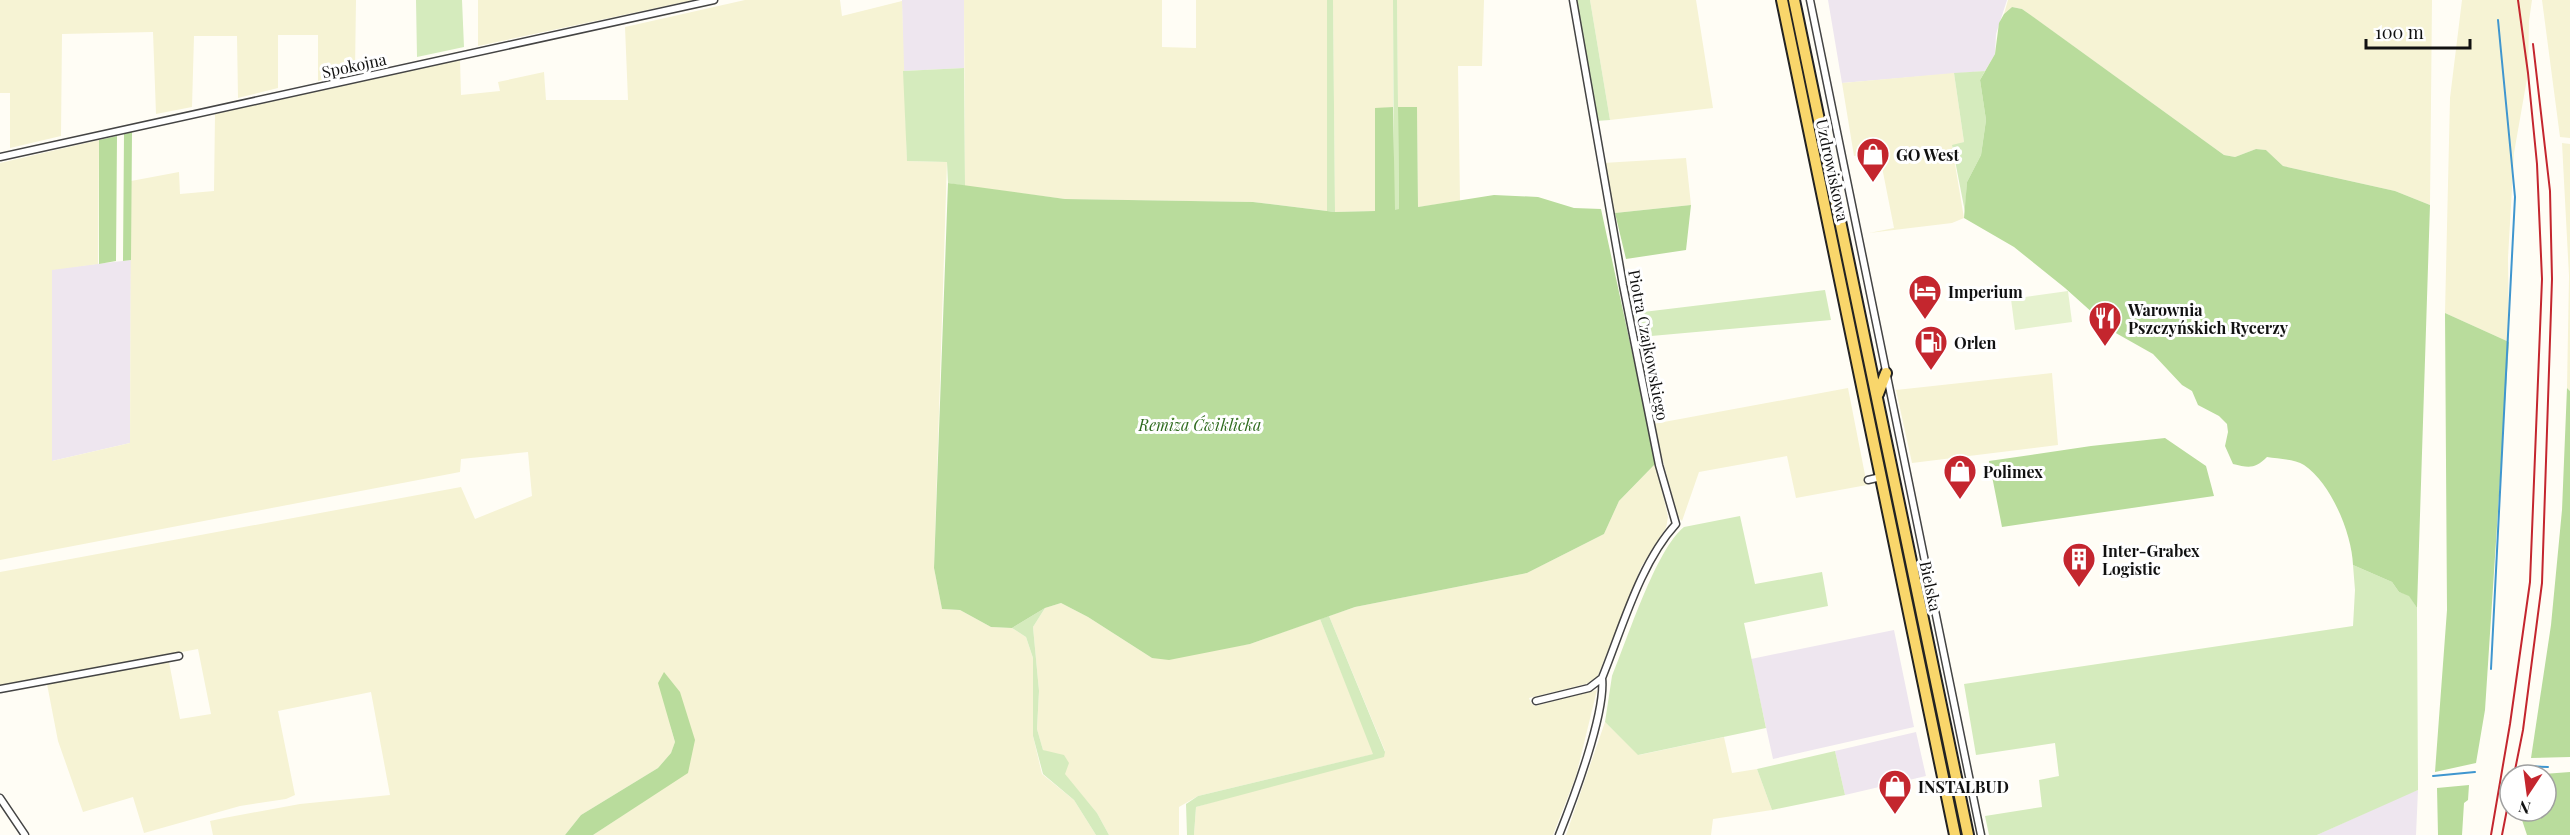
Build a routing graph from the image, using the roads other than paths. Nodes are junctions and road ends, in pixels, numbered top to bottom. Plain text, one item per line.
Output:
1 (714, 0) edge
2 (1573, 0) edge
3 (1782, 0) edge
4 (1794, 0) edge
5 (1810, 0) edge
6 (0, 157) edge
7 (1865, 343) joint
8 (1854, 346) joint
9 (1887, 373) junction
10 (1878, 397) junction
11 (1881, 477) junction
12 (1868, 480) dead end
13 (179, 656) dead end
14 (1602, 678) junction
15 (0, 689) edge
16 (1536, 701) dead end
17 (0, 798) edge
18 (24, 835) edge
19 (1559, 835) edge
20 (1955, 835) edge
21 (1968, 835) edge
22 (1981, 835) edge

1 - 6 street, Spokojna
2 - 14 street, Piotra Czajkowskiego
3 - 8 main road, Uzdrowiskowa
4 - 7 main road, Uzdrowiskowa
5 - 9 street
7 - 10 main road, Bielska
8 - 11 main road, Bielska
9 - 10 main road
9 - 22 street
10 - 21 main road, Bielska
11 - 12 street
11 - 20 main road, Bielska
13 - 15 street
14 - 16 street
14 - 19 street, Piotra Czajkowskiego
17 - 18 street

